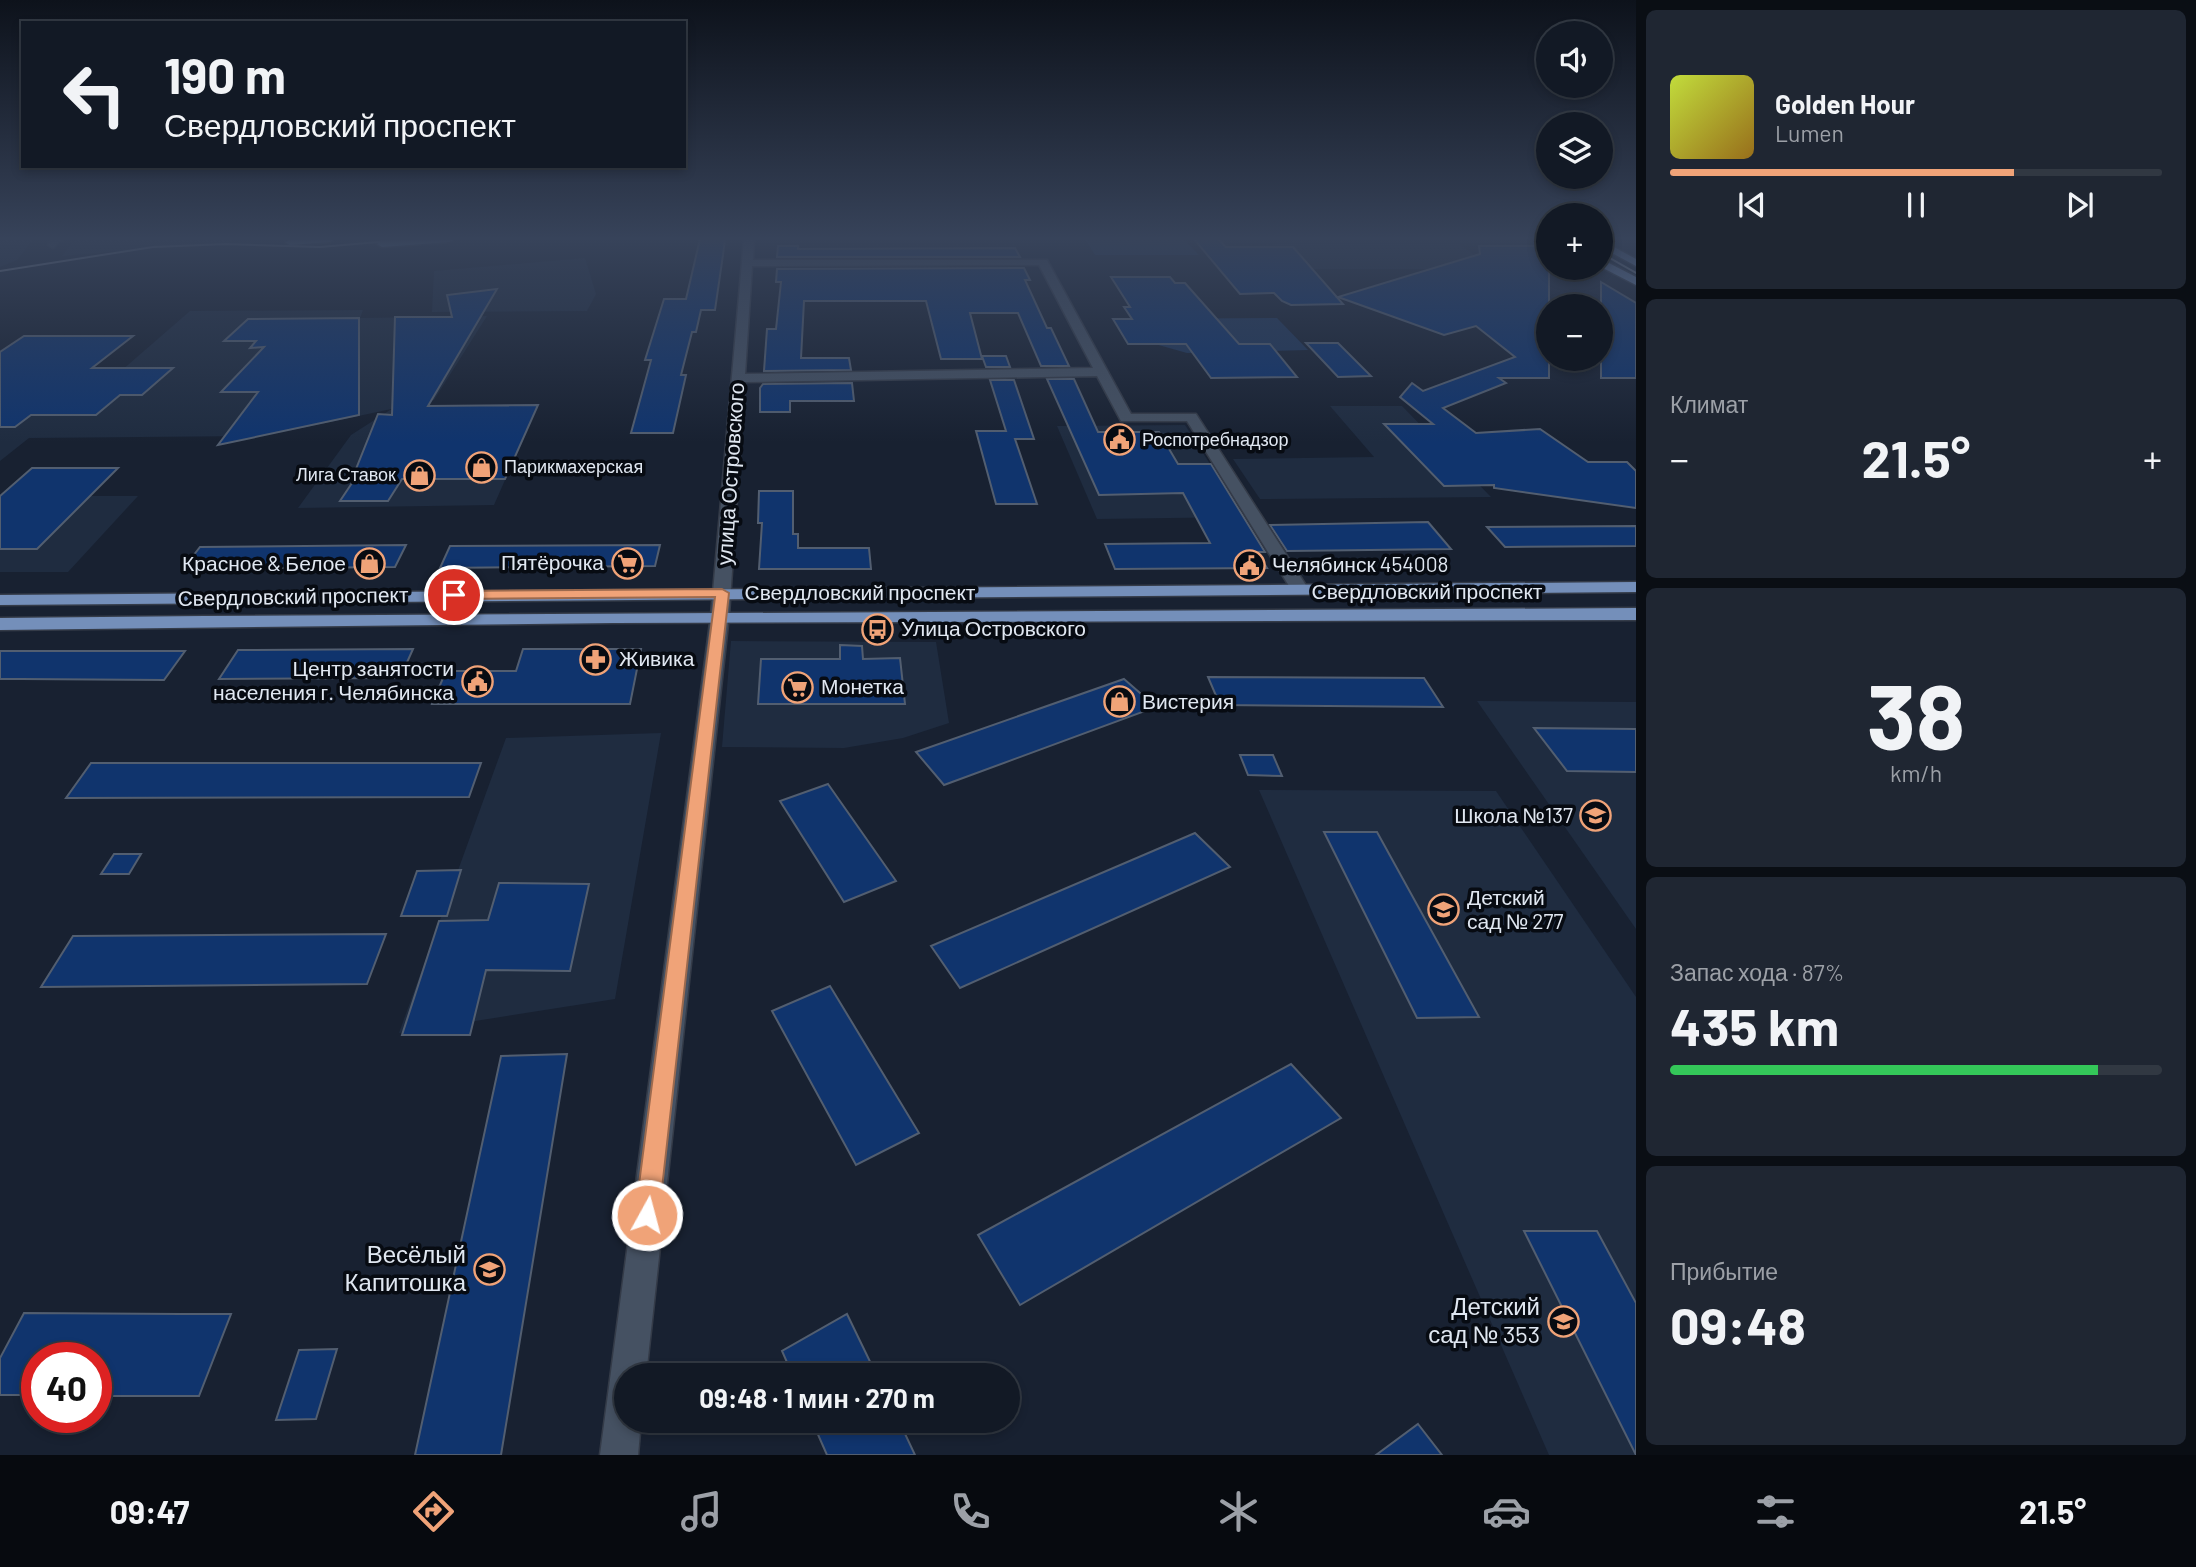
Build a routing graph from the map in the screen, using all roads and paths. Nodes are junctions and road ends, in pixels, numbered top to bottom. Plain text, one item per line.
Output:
1 (744, 307) edge
2 (1067, 307) edge
3 (1102, 372) junction
4 (738, 378) junction
5 (1636, 587) edge
6 (1300, 590) junction
7 (0, 600) edge
8 (721, 604) junction
9 (1636, 614) edge
10 (0, 624) edge
11 (630, 1363) edge
12 (621, 1433) edge
13 (619, 1455) edge

1 - 4 street, улица Островского
2 - 3 street
3 - 4 street
3 - 6 street
4 - 8 street, улица Островского
5 - 6 main road, Свердловский проспект
6 - 8 main road, Свердловский проспект
7 - 8 main road, Свердловский проспект
8 - 9 main road, Свердловский проспект
8 - 10 main road, Свердловский проспект
8 - 11 street, улица Островского
12 - 13 street

